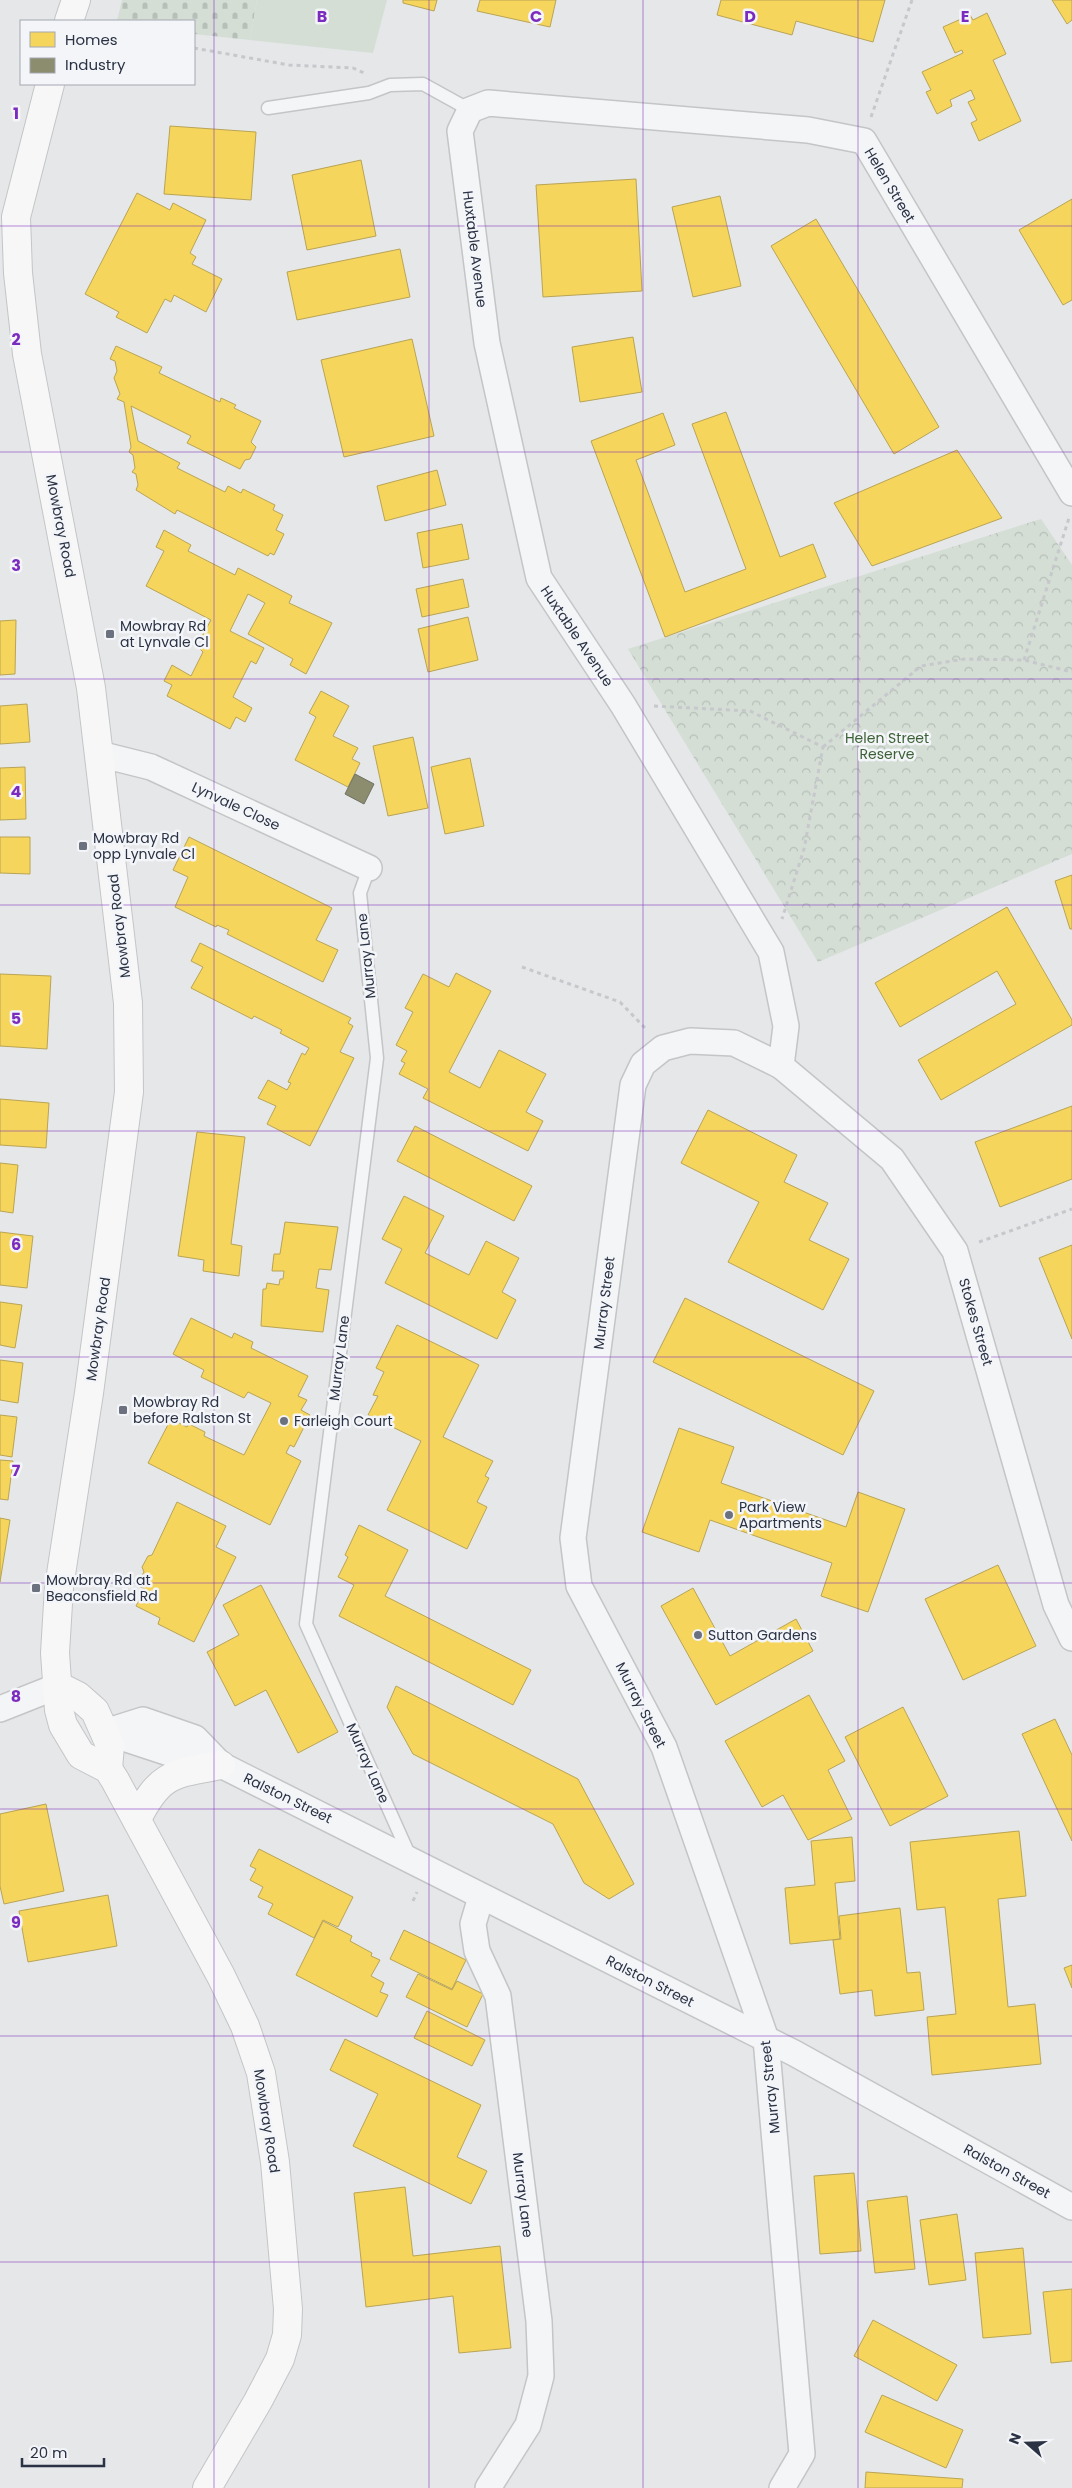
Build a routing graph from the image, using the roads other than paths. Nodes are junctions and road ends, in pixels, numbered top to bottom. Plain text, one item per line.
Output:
1 (76, 0) edge
2 (69, 20) edge
3 (50, 85) edge
4 (268, 108) dead end
5 (470, 110) junction
6 (8, 214) edge
7 (1072, 493) edge
8 (99, 754) junction
9 (369, 868) joint
10 (781, 1066) junction
11 (1072, 1638) edge
12 (58, 1686) junction
13 (0, 1709) edge
14 (104, 1732) junction
15 (222, 1765) junction
16 (108, 1769) junction
17 (136, 1820) junction
18 (411, 1859) junction
19 (482, 1897) junction
20 (766, 2039) junction
21 (1072, 2207) edge
22 (207, 2488) edge
23 (488, 2488) edge
24 (782, 2488) edge

1 - 2 main road
3 - 6 main road, Mowbray Road
4 - 5 lane
5 - 7 street, Helen Street
5 - 10 street, Huxtable Avenue
6 - 8 main road, Mowbray Road
8 - 9 street, Lynvale Close
8 - 12 main road, Mowbray Road
9 - 18 lane, Murray Lane
10 - 11 street, Stokes Street
10 - 20 street, Murray Street
12 - 13 street
12 - 14 main road
12 - 16 main road, Mowbray Road
14 - 15 street, Ralston Street
14 - 16 main road
15 - 17 main road
15 - 18 street, Ralston Street
16 - 17 main road, Mowbray Road
17 - 22 main road, Mowbray Road
18 - 19 street, Ralston Street
19 - 20 street, Ralston Street
19 - 23 street, Murray Lane
20 - 21 street, Ralston Street
20 - 24 street, Murray Street

